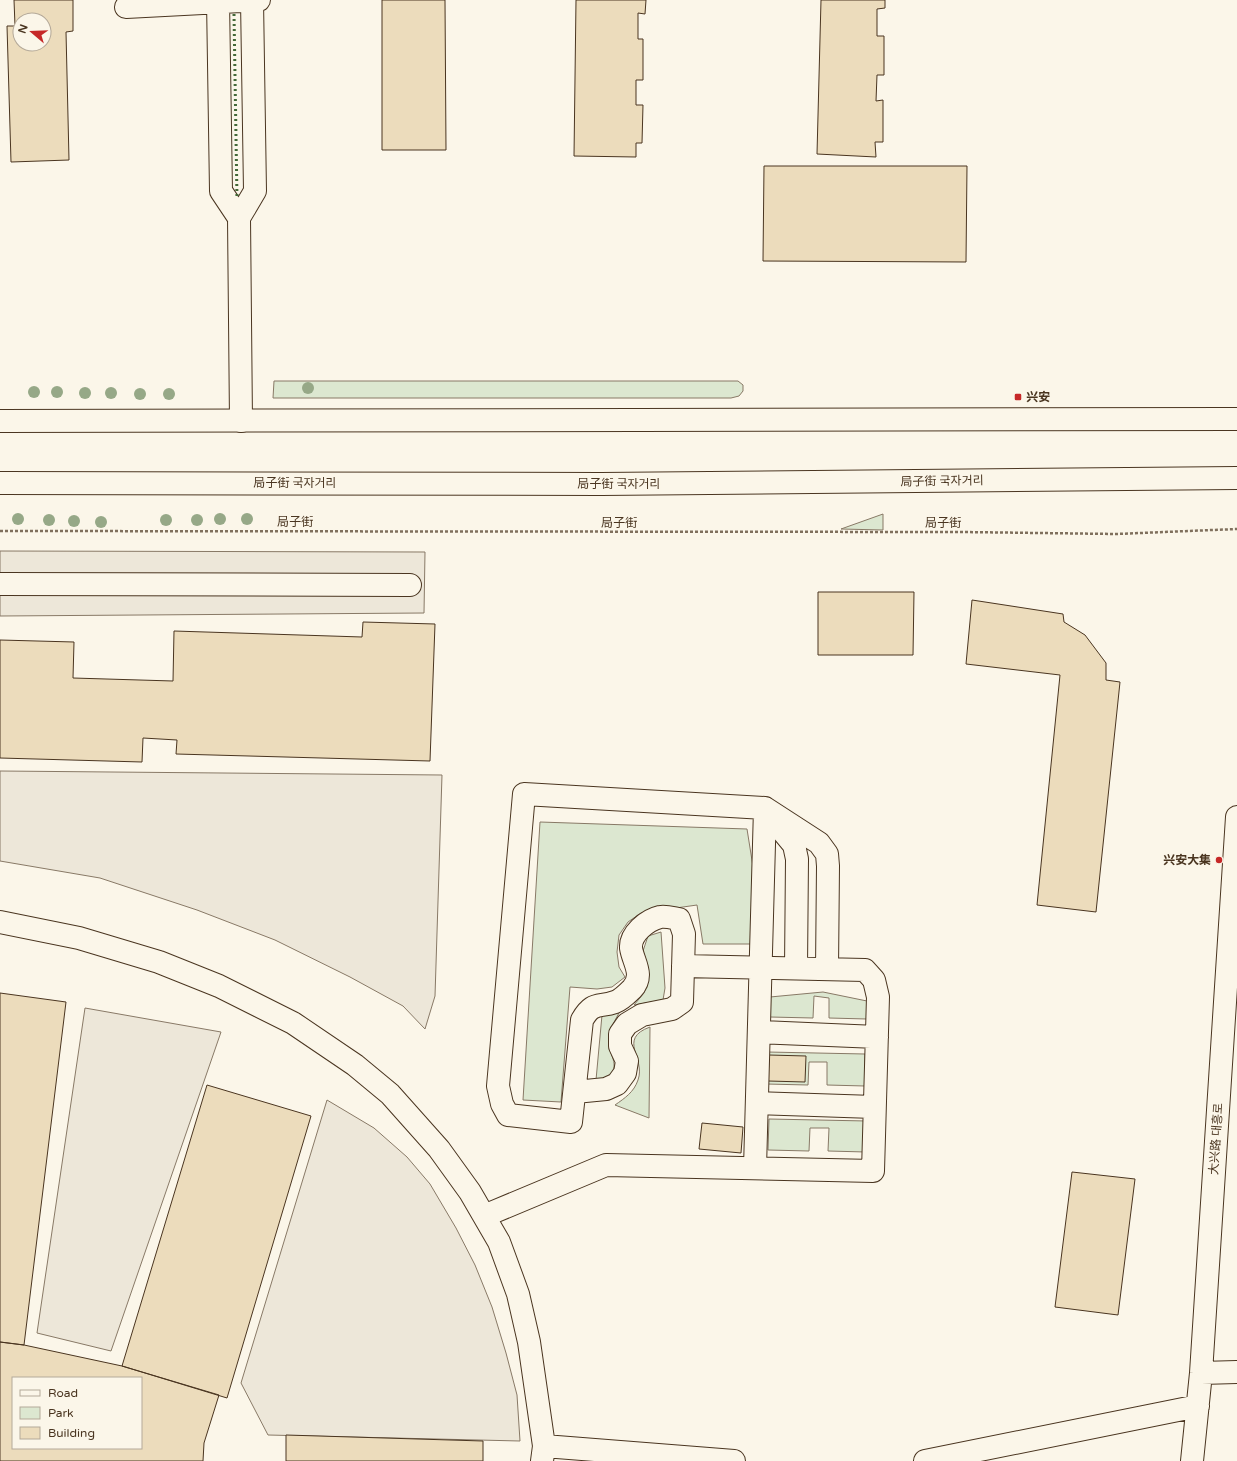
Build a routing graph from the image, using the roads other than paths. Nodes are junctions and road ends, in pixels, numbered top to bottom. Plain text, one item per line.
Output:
1 (252, 0) edge
2 (259, 0) edge
3 (218, 1) edge
4 (126, 7) dead end
5 (238, 218) junction
6 (1237, 419) edge
7 (0, 421) edge
8 (241, 421) junction
9 (1237, 478) edge
10 (0, 482) edge
11 (0, 584) edge
12 (410, 584) dead end
13 (765, 808) junction
14 (1237, 817) edge
15 (0, 922) edge
16 (683, 966) junction
17 (760, 968) junction
18 (796, 968) junction
19 (827, 969) junction
20 (759, 1032) junction
21 (877, 1037) junction
22 (575, 1092) junction
23 (757, 1103) junction
24 (874, 1107) junction
25 (755, 1168) junction
26 (484, 1216) junction
27 (1237, 1372) edge
28 (1201, 1374) junction
29 (1198, 1406) junction
30 (543, 1453) edge
31 (734, 1461) edge
32 (925, 1461) edge
33 (1192, 1461) edge

1 - 2 main road
1 - 3 main road
1 - 5 main road
3 - 4 main road
3 - 5 main road
5 - 8 main road
6 - 8 main road
7 - 8 main road
9 - 10 main road, 局子街 국자거리
11 - 12 main road
13 - 17 main road
13 - 18 main road
13 - 19 main road
13 - 22 main road
14 - 28 main road, 大兴路 대흥로
15 - 26 main road
16 - 17 main road
16 - 22 main road
16 - 22 main road
17 - 18 main road
17 - 20 main road
18 - 19 main road
19 - 21 main road
20 - 21 main road
20 - 23 main road
21 - 24 main road
23 - 24 main road
23 - 25 main road
24 - 25 main road
25 - 26 main road
26 - 30 main road
27 - 28 main road
28 - 29 main road, 大兴路 대흥로
29 - 32 main road
29 - 33 main road, 大兴路 대흥로
30 - 31 main road

